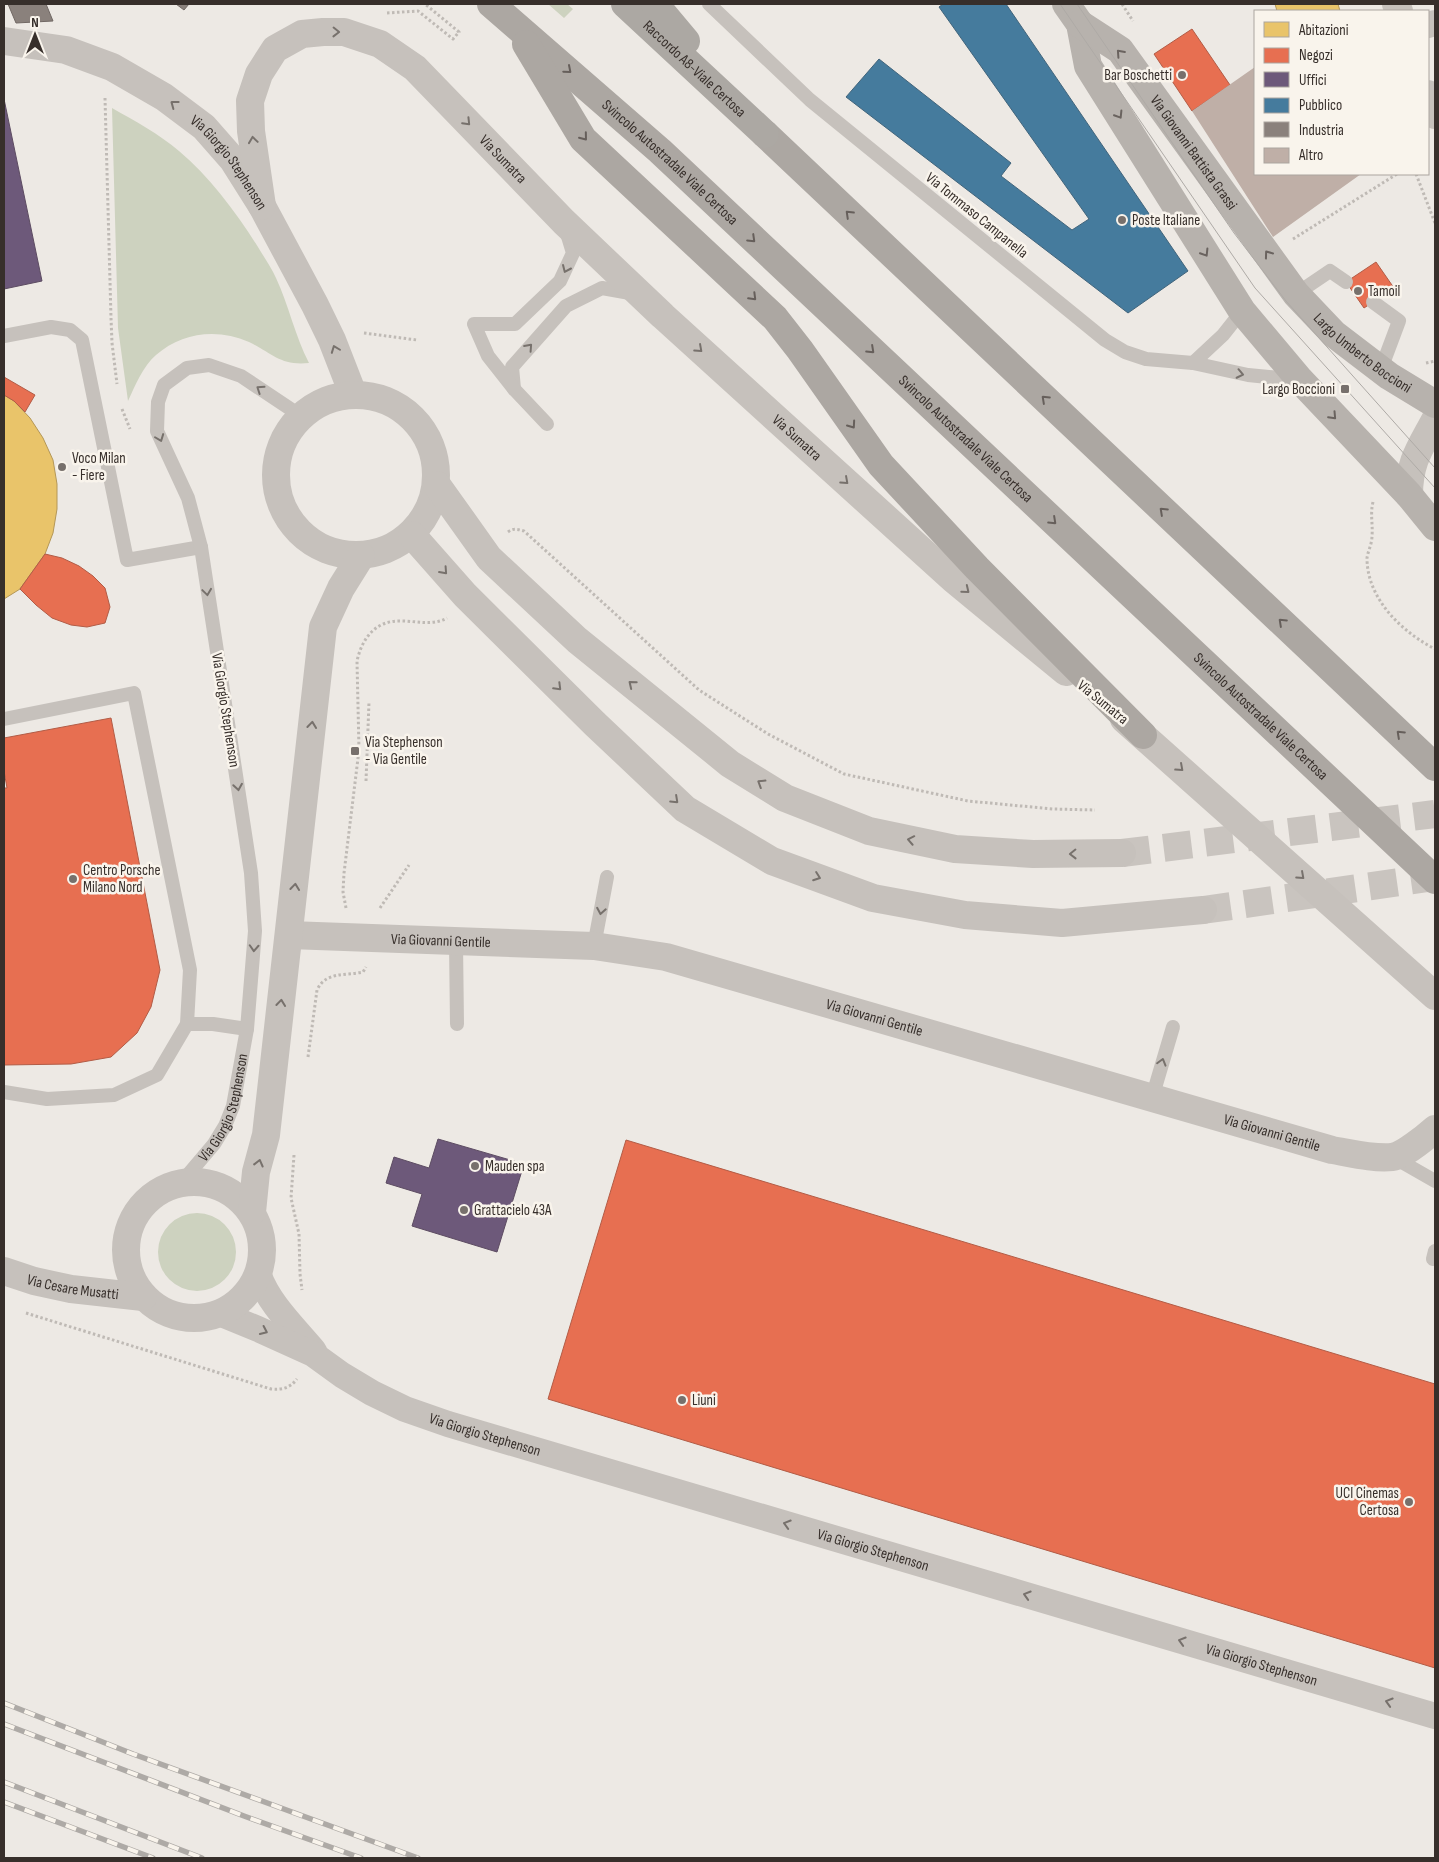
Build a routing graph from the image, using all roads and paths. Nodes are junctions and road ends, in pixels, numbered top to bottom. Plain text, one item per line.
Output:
1 (425, 4) edge
2 (492, 4) edge
3 (625, 4) edge
4 (655, 4) edge
5 (710, 4) edge
6 (1122, 4) edge
7 (1073, 14) edge
8 (512, 22) junction
9 (1136, 26) dead end
10 (459, 32) dead end
11 (4, 41) edge
12 (105, 97) dead end
13 (1429, 97) edge
14 (1435, 115) edge
15 (765, 134) junction
16 (1395, 175) edge
17 (1416, 175) edge
18 (262, 206) junction
19 (564, 222) junction
20 (1435, 223) edge
21 (1288, 242) dead end
22 (1346, 282) dead end
23 (1296, 294) junction
24 (1373, 302) dead end
25 (1242, 312) junction
26 (663, 316) junction
27 (364, 333) dead end
28 (4, 336) edge
29 (416, 340) dead end
30 (1192, 363) junction
31 (1381, 370) junction
32 (1300, 380) junction
33 (118, 386) dead end
34 (514, 389) junction
35 (353, 394) junction
36 (120, 403) dead end
37 (1435, 404) edge
38 (301, 416) junction
39 (1435, 420) edge
40 (547, 424) dead end
41 (130, 429) dead end
42 (437, 486) junction
43 (1408, 495) junction
44 (1371, 511) dead end
45 (1435, 526) edge
46 (517, 529) dead end
47 (412, 535) junction
48 (201, 547) junction
49 (361, 556) junction
50 (450, 616) dead end
51 (1435, 650) edge
52 (369, 702) dead end
53 (4, 719) edge
54 (1144, 735) junction
55 (1435, 768) edge
56 (366, 781) dead end
57 (1096, 810) dead end
58 (1122, 853) tunnel mouth
59 (409, 865) dead end
60 (607, 877) dead end
61 (1435, 880) edge
62 (1204, 910) tunnel mouth
63 (347, 911) dead end
64 (377, 913) dead end
65 (289, 935) junction
66 (456, 942) junction
67 (594, 946) junction
68 (366, 962) dead end
69 (1435, 996) edge
70 (187, 1024) junction
71 (457, 1024) dead end
72 (1173, 1027) dead end
73 (247, 1029) junction
74 (307, 1065) dead end
75 (4, 1092) edge
76 (1152, 1098) junction
77 (1435, 1129) edge
78 (295, 1148) dead end
79 (1393, 1157) junction
80 (1435, 1181) edge
81 (181, 1183) junction
82 (252, 1212) junction
83 (4, 1271) edge
84 (258, 1273) junction
85 (303, 1294) dead end
86 (143, 1298) junction
87 (19, 1311) dead end
88 (219, 1313) junction
89 (321, 1359) junction
90 (296, 1380) dead end
91 (1435, 1716) edge

1 - 10 path
2 - 8 highway, Svincolo Autostradale Viale Certosa
3 - 15 highway, Raccordo A8-Viale Certosa
4 - 15 highway
5 - 30 lane, Via Tommaso Campanella
6 - 9 path
23 -> 7 main road, Via Giovanni Battista Grassi
7 -> 25 main road, Via Giovanni Battista Grassi
8 -> 54 highway
8 -> 61 highway, Svincolo Autostradale Viale Certosa
18 -> 11 street, Via Giorgio Stephenson
12 - 33 path
13 - 14 street
55 -> 15 highway
16 - 21 path
17 - 20 path
18 -> 19 street, Via Sumatra
35 -> 18 street, Via Giorgio Stephenson
19 - 26 street, Via Sumatra
19 -> 34 lane
22 - 23 lane
23 - 31 main road, Largo Umberto Boccioni
24 - 31 lane
25 - 30 lane
25 - 32 main road
34 -> 26 lane
26 -> 54 street, Via Sumatra
27 - 29 path
28 - 48 lane
30 -> 32 lane
31 - 37 main road, Largo Umberto Boccioni
32 -> 43 main road
34 - 40 lane
35 - 38 street
35 - 42 street
36 - 41 path
38 -> 48 lane, Via Giorgio Stephenson
38 - 49 street
39 - 43 street
42 - 47 street
58 -> 42 street
43 - 45 main road
44 - 51 path
46 - 57 path
47 - 49 street
47 -> 62 street
48 -> 73 lane, Via Giorgio Stephenson
65 -> 49 street
50 - 63 path
52 - 56 path
53 - 70 lane
54 -> 69 street, Via Sumatra
59 - 64 path
60 -> 67 lane
65 - 66 street, Via Giovanni Gentile
82 -> 65 street
66 - 67 street, Via Giovanni Gentile
66 - 71 lane
67 - 76 street, Via Giovanni Gentile
68 - 74 path
70 - 73 lane
70 - 75 lane
76 -> 72 lane
73 - 81 lane, Via Giorgio Stephenson
76 - 79 street, Via Giovanni Gentile
77 - 79 street
78 - 85 path
79 - 80 lane, Via Giovanni Gentile
81 - 82 street
81 - 86 street
82 - 84 street
83 - 86 street, Via Cesare Musatti
84 - 88 street
84 - 89 street, Via Giorgio Stephenson
86 - 88 street
87 - 90 path
88 -> 89 street, Via Giorgio Stephenson
91 -> 89 street, Via Giorgio Stephenson

